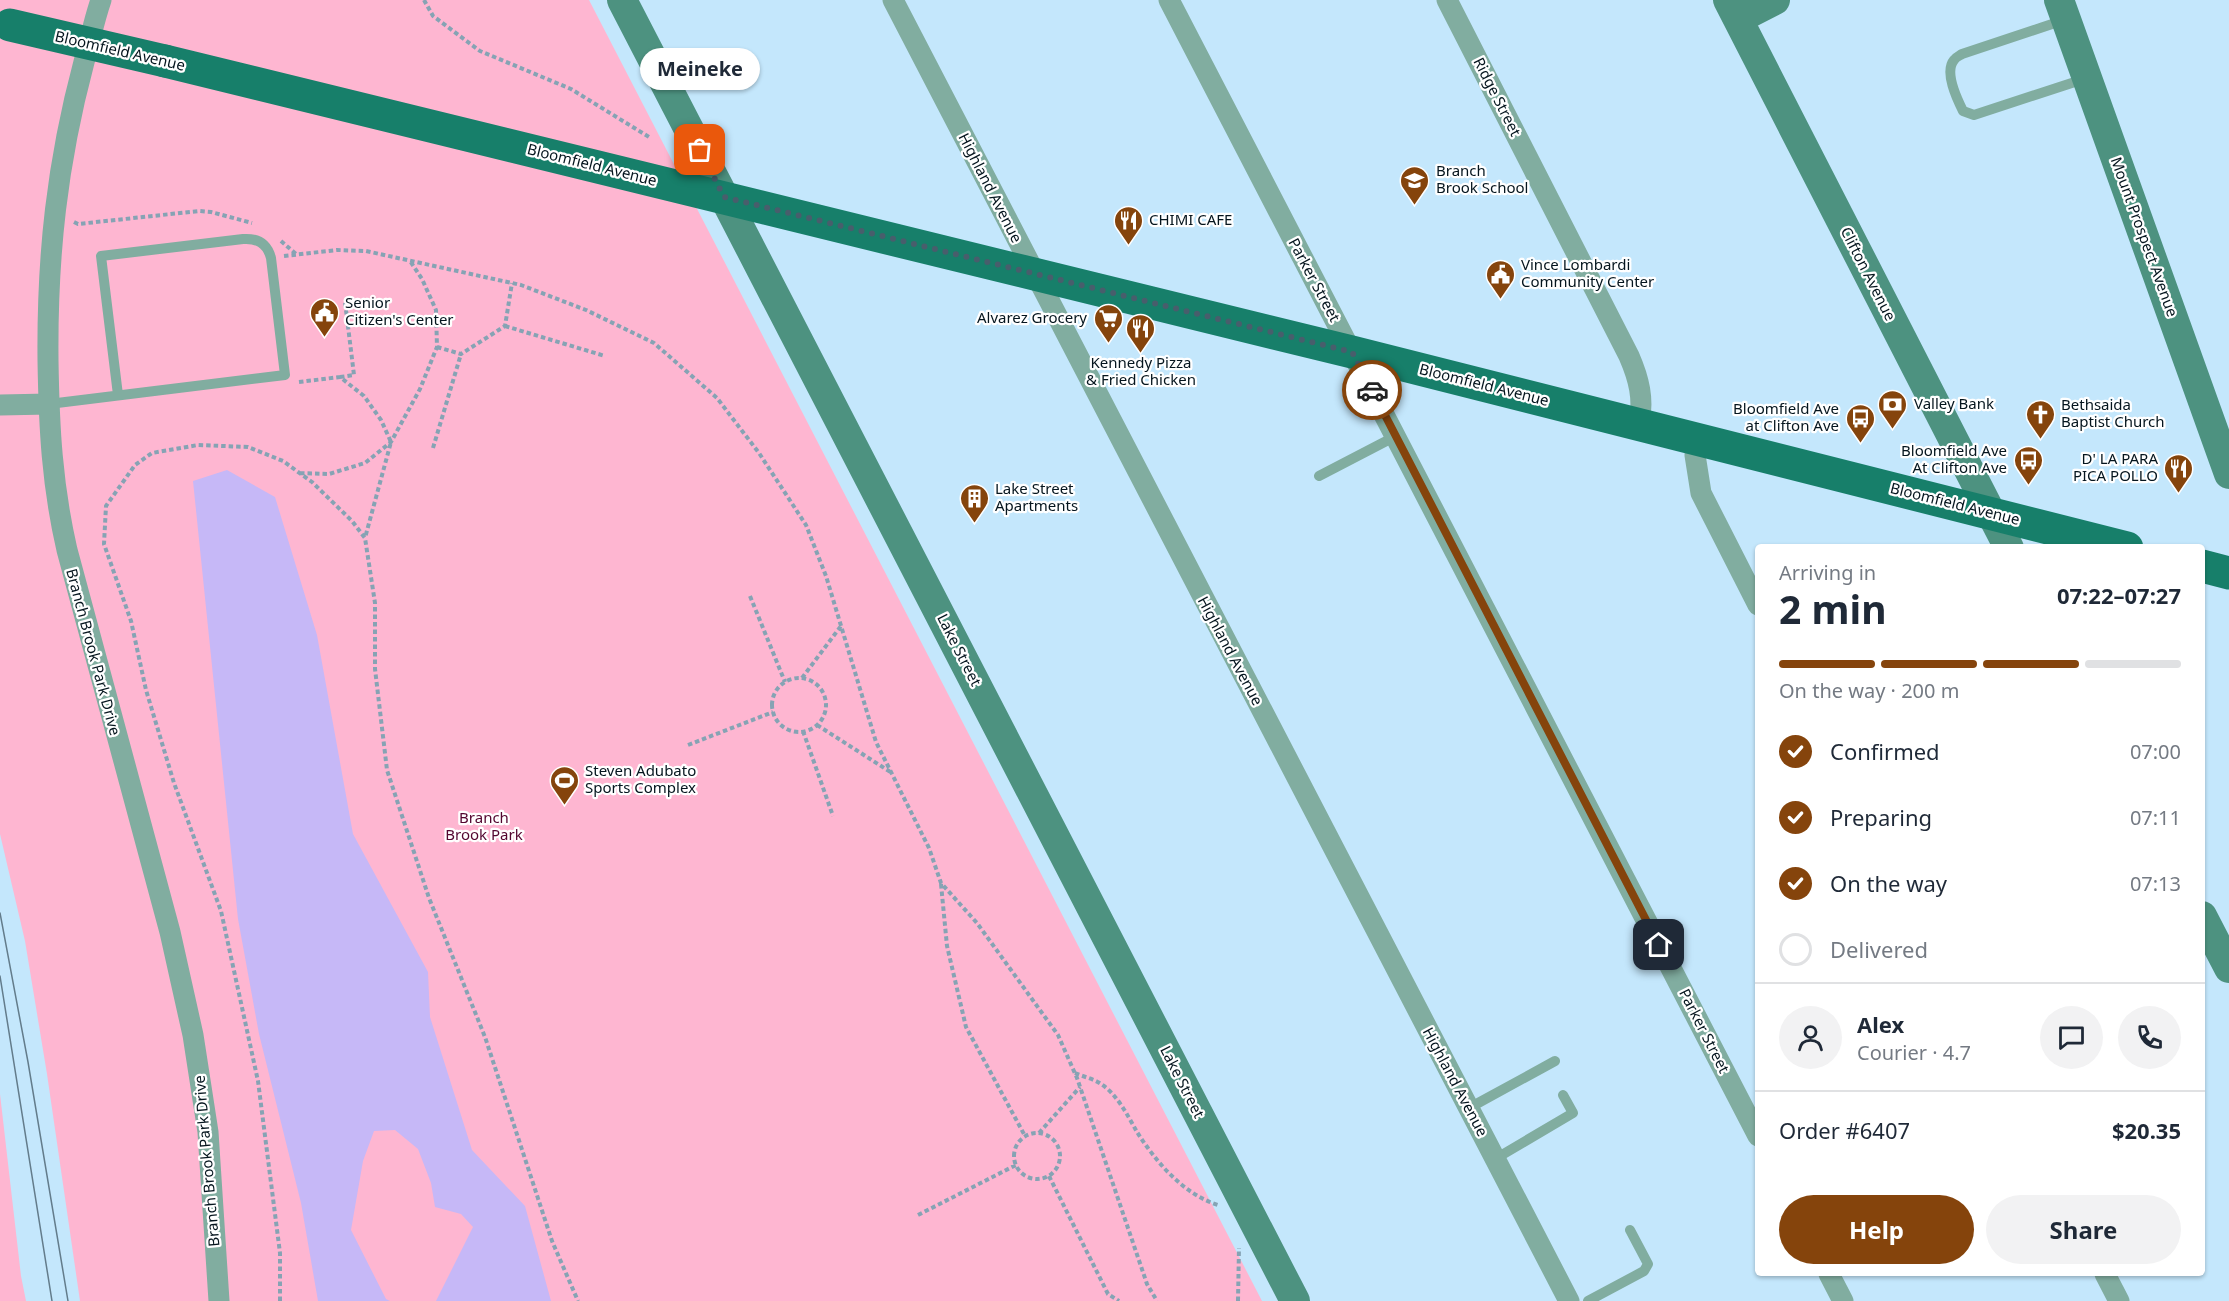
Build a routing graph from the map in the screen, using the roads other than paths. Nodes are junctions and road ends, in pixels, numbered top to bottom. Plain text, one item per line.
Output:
1 (101, 0) edge
2 (622, 0) edge
3 (893, 0) edge
4 (1169, 0) edge
5 (1447, 0) edge
6 (1775, 0) edge
7 (1733, 10) edge
8 (2063, 10) edge
9 (5, 24) edge
10 (2087, 78) junction
11 (724, 197) junction
12 (1034, 274) junction
13 (1352, 352) junction
14 (118, 395) junction
15 (49, 404) junction
16 (0, 405) edge
17 (1639, 423) junction
18 (1396, 436) junction
19 (1699, 439) junction
20 (2229, 474) edge
21 (1319, 476) dead end
22 (1992, 514) junction
23 (2007, 544) edge
24 (2111, 544) edge
25 (2205, 567) edge
26 (2229, 573) edge
27 (1755, 599) edge
28 (2205, 922) edge
29 (2229, 968) edge
30 (1555, 1061) dead end
31 (1563, 1095) dead end
32 (1468, 1108) junction
33 (1755, 1130) edge
34 (1495, 1159) junction
35 (1630, 1230) dead end
36 (1830, 1276) edge
37 (2106, 1276) edge
38 (1572, 1300) edge
39 (219, 1301) edge
40 (1295, 1301) edge
41 (1844, 1301) edge
42 (2119, 1301) edge

1 - 15 street, Branch Brook Park Drive
2 - 11 street, Lake Street
3 - 12 street, Highland Avenue
4 - 13 street, Parker Street
5 - 17 street, Ridge Street
6 - 7 street
7 - 22 street, Clifton Avenue
8 - 10 street, Mount Prospect Avenue
8 - 10 lane
9 - 11 main road, Bloomfield Avenue, bridge
10 - 20 street, Mount Prospect Avenue
11 - 12 main road, Bloomfield Avenue
11 - 40 street, Lake Street
12 - 13 main road, Bloomfield Avenue
12 - 32 street, Highland Avenue
13 - 17 main road, Bloomfield Avenue
13 - 18 street, Parker Street
14 - 14 lane
14 - 15 lane
15 - 16 street
15 - 39 street, Branch Brook Park Drive
17 - 19 main road, Bloomfield Avenue
18 - 21 lane
18 - 33 street, Parker Street
19 - 22 main road, Bloomfield Avenue
19 - 27 street
22 - 23 street, Clifton Avenue
22 - 24 main road, Bloomfield Avenue
25 - 26 main road
28 - 29 street
30 - 32 lane
31 - 34 lane
32 - 34 street, Highland Avenue
34 - 38 street, Highland Avenue
35 - 38 lane
36 - 41 street
37 - 42 street

